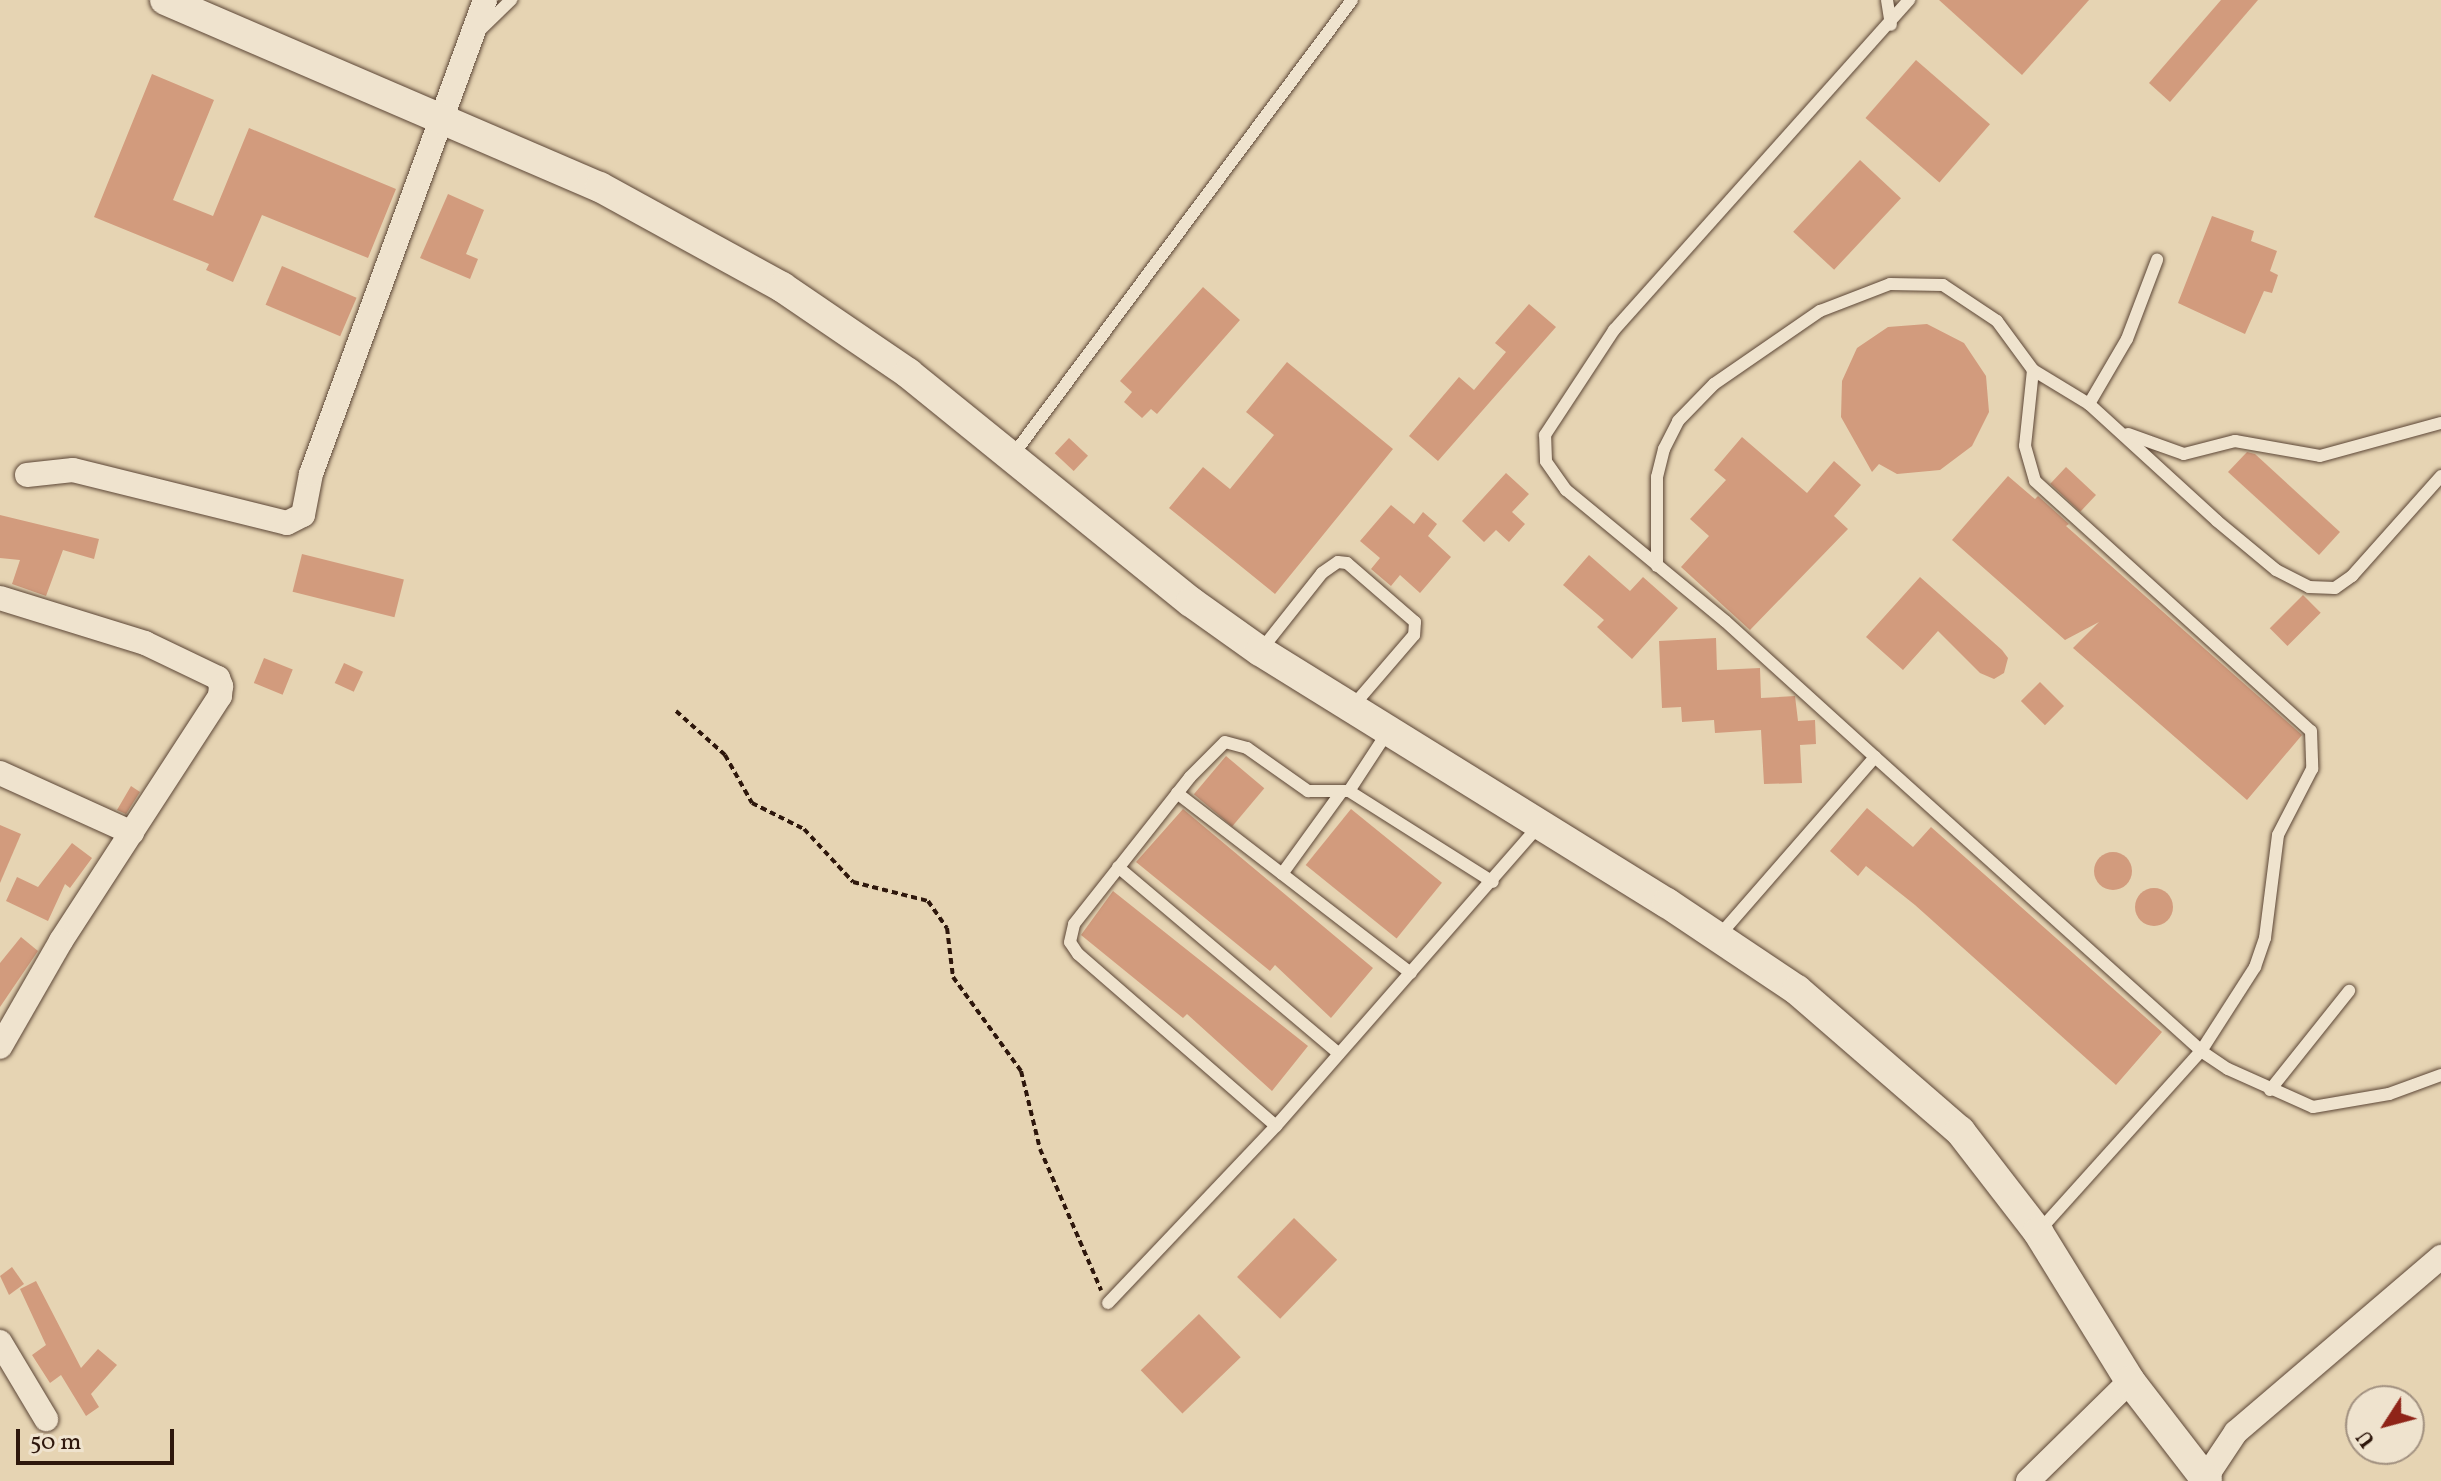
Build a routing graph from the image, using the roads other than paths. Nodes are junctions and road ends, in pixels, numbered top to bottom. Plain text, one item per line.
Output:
1 (165, 0) edge
2 (485, 0) edge
3 (511, 0) edge
4 (1352, 0) edge
5 (1887, 0) edge
6 (1909, 0) edge
7 (1891, 25) junction
8 (472, 39) junction
9 (439, 118) junction
10 (2157, 260) dead end
11 (2033, 370) junction
12 (2089, 404) junction
13 (2441, 423) edge
14 (2122, 431) junction
15 (1013, 455) junction
16 (27, 475) dead end
17 (2441, 476) edge
18 (1657, 566) junction
19 (0, 598) edge
20 (1260, 651) junction
21 (1350, 709) junction
22 (1387, 733) junction
23 (1875, 757) junction
24 (0, 773) edge
25 (1346, 791) junction
26 (1177, 793) junction
27 (1540, 824) junction
28 (132, 833) junction
29 (1118, 867) junction
30 (1282, 874) junction
31 (1493, 882) junction
32 (1718, 937) junction
33 (1411, 973) junction
34 (2349, 991) dead end
35 (0, 1047) edge
36 (2201, 1051) junction
37 (1339, 1054) junction
38 (2441, 1075) edge
39 (2270, 1090) junction
40 (1276, 1126) junction
41 (2038, 1232) junction
42 (2441, 1257) edge
43 (1108, 1303) road end
44 (0, 1342) edge
45 (2130, 1381) junction
46 (46, 1419) dead end
47 (2028, 1481) edge
48 (2208, 1481) edge

1 - 9 street
2 - 8 street
3 - 8 lane
4 - 15 lane
5 - 7 lane
6 - 7 lane
7 - 18 lane
8 - 9 street
9 - 15 street
9 - 16 street
10 - 12 lane
11 - 12 lane
11 - 18 lane
11 - 36 lane
12 - 14 lane
13 - 14 lane
14 - 17 lane
15 - 20 street
18 - 23 lane
19 - 28 street
20 - 21 street
20 - 21 lane
21 - 22 street
22 - 25 lane
22 - 27 street
23 - 32 lane
23 - 36 lane
24 - 28 street
25 - 26 lane
25 - 30 lane
25 - 31 lane
26 - 29 lane
26 - 30 lane
27 - 31 lane
27 - 32 street
28 - 35 street
29 - 37 lane
29 - 40 lane
30 - 33 lane
31 - 33 lane
32 - 41 street
33 - 37 lane
34 - 39 lane
36 - 39 lane
36 - 41 lane
37 - 40 lane
38 - 39 lane
40 - 43 lane
41 - 45 street
42 - 48 street
44 - 46 street
45 - 47 street
45 - 48 street

